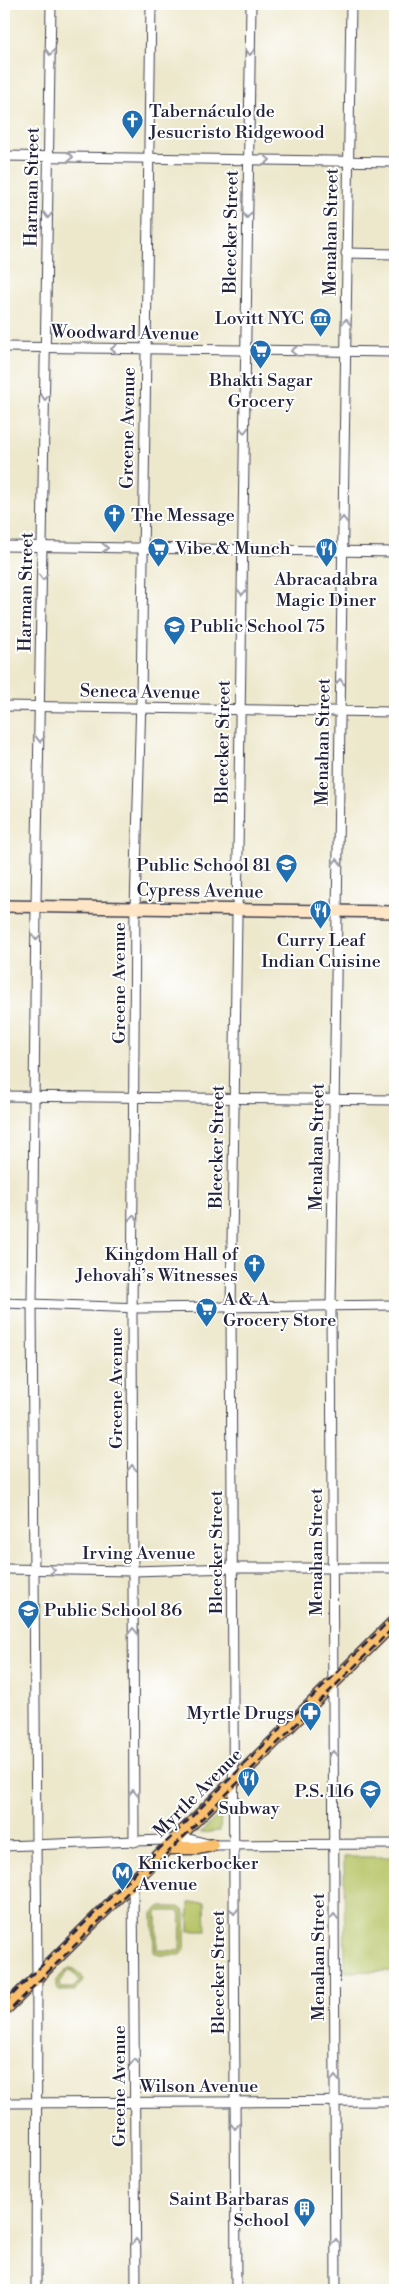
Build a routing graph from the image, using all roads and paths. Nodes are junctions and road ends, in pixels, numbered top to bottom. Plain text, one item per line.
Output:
1 (51, 4) edge
2 (151, 4) edge
3 (251, 4) edge
4 (351, 4) edge
5 (4, 156) edge
6 (49, 157) junction
7 (148, 158) junction
8 (248, 159) junction
9 (348, 161) junction
10 (395, 162) edge
11 (346, 254) junction
12 (395, 254) edge
13 (4, 348) edge
14 (46, 348) junction
15 (146, 349) junction
16 (245, 350) junction
17 (345, 352) junction
18 (395, 352) edge
19 (4, 546) edge
20 (43, 547) junction
21 (143, 548) junction
22 (242, 550) junction
23 (342, 551) junction
24 (395, 552) edge
25 (4, 706) edge
26 (41, 707) junction
27 (140, 708) junction
28 (240, 710) junction
29 (340, 711) junction
30 (395, 712) edge
31 (4, 906) edge
32 (36, 906) junction
33 (136, 908) junction
34 (236, 909) junction
35 (337, 911) junction
36 (395, 912) edge
37 (4, 1096) edge
38 (35, 1096) junction
39 (134, 1098) junction
40 (234, 1099) junction
41 (334, 1100) junction
42 (395, 1100) edge
43 (4, 1303) edge
44 (32, 1304) junction
45 (395, 1305) edge
46 (331, 1306) junction
47 (132, 1308) junction
48 (232, 1308) junction
49 (233, 1568) junction
50 (332, 1568) junction
51 (395, 1568) edge
52 (4, 1569) edge
53 (33, 1569) junction
54 (133, 1571) junction
55 (395, 1621) edge
56 (332, 1684) junction
57 (233, 1782) junction
58 (134, 1842) junction
59 (171, 1844) junction
60 (334, 1844) junction
61 (395, 1844) edge
62 (212, 1845) joint
63 (234, 1845) junction
64 (4, 1846) edge
65 (34, 1846) junction
66 (133, 1881) junction
67 (37, 1976) junction
68 (4, 2010) edge
69 (395, 2101) edge
70 (35, 2102) junction
71 (135, 2102) junction
72 (235, 2102) junction
73 (335, 2102) junction
74 (4, 2103) edge
75 (36, 2290) edge
76 (136, 2290) edge
77 (236, 2290) edge
78 (336, 2290) edge

1 -> 6 street, Harman Street
2 - 7 street, Greene Avenue
3 -> 8 street, Bleecker Street
4 - 9 street, Menahan Street
5 - 6 street
6 -> 7 street
6 -> 14 street, Harman Street
7 - 8 street
7 - 15 street, Greene Avenue
8 -> 9 street
8 -> 16 street, Bleecker Street
9 - 10 street
9 - 11 street, Menahan Street
11 - 12 street
17 -> 11 street, Menahan Street
13 - 14 street, Woodward Avenue
15 -> 14 street, Woodward Avenue
14 -> 20 street, Harman Street
15 - 16 street, Woodward Avenue
15 - 21 street, Greene Avenue
17 -> 16 street, Woodward Avenue
16 -> 22 street, Bleecker Street
17 - 18 street, Woodward Avenue
23 -> 17 street, Menahan Street
19 - 20 street
20 -> 21 street
20 -> 26 street, Harman Street
21 - 22 street
21 - 27 street, Greene Avenue
22 - 23 street
22 -> 28 street, Bleecker Street
23 - 24 street
29 -> 23 street, Menahan Street
25 - 26 street, Seneca Avenue
26 - 27 street, Seneca Avenue
26 -> 32 street, Harman Street
27 - 28 street, Seneca Avenue
27 - 33 street, Greene Avenue
28 - 29 street, Seneca Avenue
28 - 34 street, Bleecker Street
29 - 30 street, Seneca Avenue
35 -> 29 street, Menahan Street
31 - 32 main road, Cypress Avenue
32 - 33 main road, Cypress Avenue
32 -> 38 street, Harman Street
33 - 34 main road, Cypress Avenue
33 - 39 street, Greene Avenue
34 - 35 main road, Cypress Avenue
34 - 40 street, Bleecker Street
35 - 36 main road, Cypress Avenue
35 - 41 street, Menahan Street
37 - 38 street
38 - 39 street
38 - 44 street, Harman Street
39 - 40 street
47 -> 39 street, Greene Avenue
40 - 41 street
40 - 48 street, Bleecker Street
41 - 42 street
41 - 46 street, Menahan Street
43 - 44 street
44 - 47 street
44 - 53 street, Harman Street
45 - 46 street
46 - 48 street
46 - 50 street, Menahan Street
47 - 48 street
54 -> 47 street, Greene Avenue
48 - 49 street, Bleecker Street
49 - 50 street, Irving Avenue
49 - 54 street, Irving Avenue
49 - 57 street, Bleecker Street
50 - 51 street, Irving Avenue
50 - 56 street, Menahan Street
52 - 53 street, Irving Avenue
53 -> 54 street, Irving Avenue
53 - 65 street, Harman Street
58 -> 54 street, Greene Avenue
55 - 56 main road, Myrtle Avenue
56 - 57 main road, Myrtle Avenue
60 -> 56 street, Menahan Street
57 - 59 main road, Myrtle Avenue
57 - 63 street, Bleecker Street
58 - 59 street
58 - 65 street
59 - 62 main road
59 - 66 main road, Myrtle Avenue
60 - 61 street
60 - 63 street
73 -> 60 street, Menahan Street
62 - 63 street
63 -> 72 street, Bleecker Street
64 - 65 street
65 - 67 street, Harman Street
66 - 67 main road, Myrtle Avenue
71 -> 66 street, Greene Avenue
67 - 68 main road, Myrtle Avenue
67 - 70 street, Harman Street
69 - 73 street, Wilson Avenue
70 - 71 street, Wilson Avenue
70 - 74 street, Wilson Avenue
70 - 75 street, Harman Street
71 - 72 street, Wilson Avenue
76 -> 71 street, Greene Avenue
72 - 73 street, Wilson Avenue
72 -> 77 street, Bleecker Street
78 -> 73 street, Menahan Street

